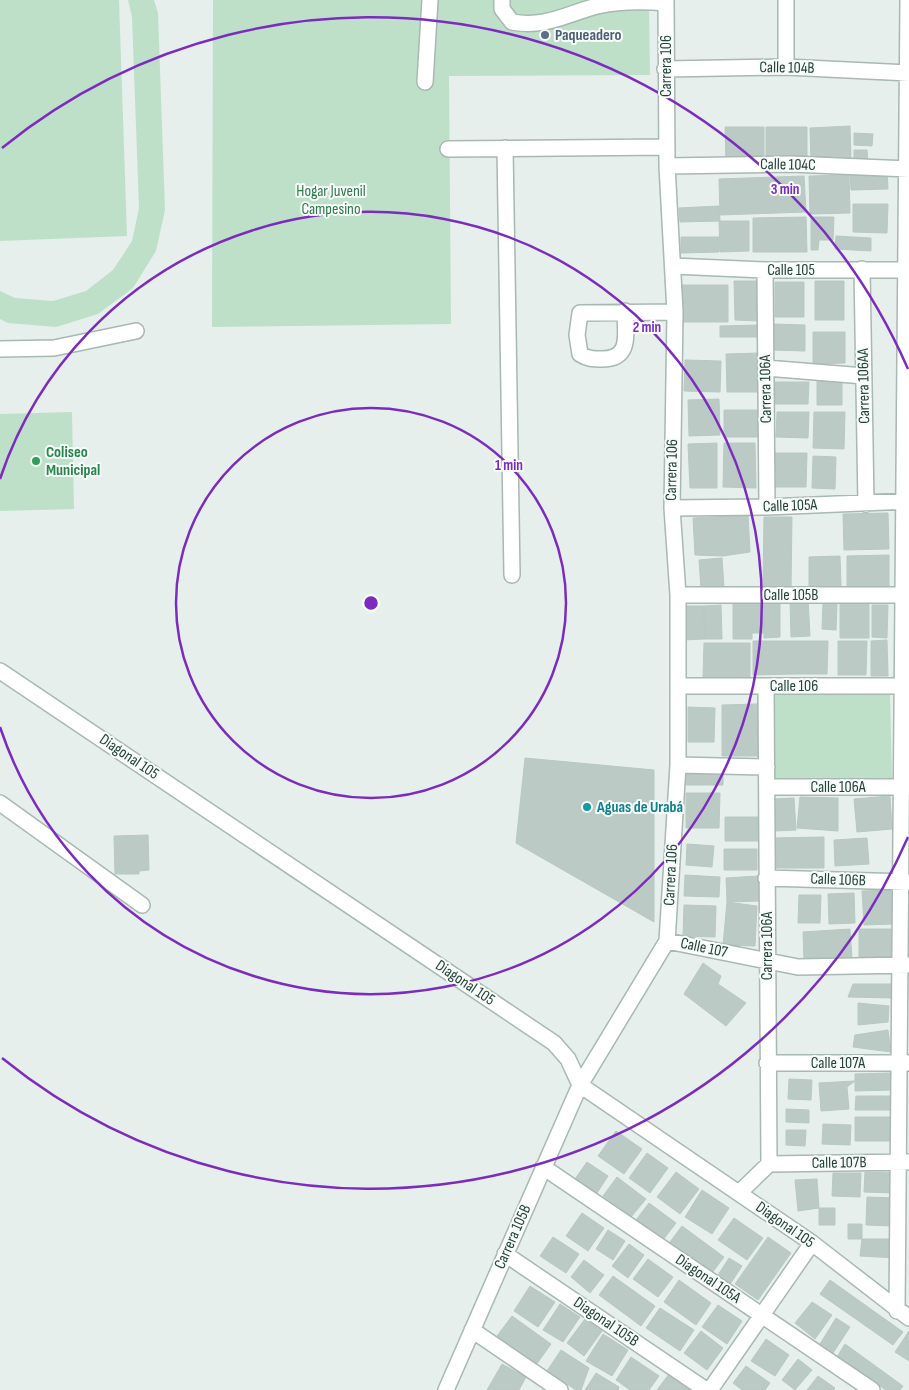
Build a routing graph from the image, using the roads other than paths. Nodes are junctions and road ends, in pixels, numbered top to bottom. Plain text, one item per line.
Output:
1 (430, 0) edge
2 (502, 0) edge
3 (786, 0) edge
4 (908, 0) edge
5 (666, 2) edge
6 (598, 3) edge
7 (786, 67) junction
8 (665, 69) junction
9 (908, 73) edge
10 (425, 82) dead end
11 (667, 147) junction
12 (505, 148) junction
13 (448, 149) dead end
14 (667, 166) junction
15 (908, 169) edge
16 (673, 266) junction
17 (862, 269) junction
18 (765, 270) junction
19 (907, 270) edge
20 (625, 311) dead end
21 (675, 312) junction
22 (136, 332) dead end
23 (0, 349) edge
24 (766, 368) junction
25 (864, 376) junction
26 (906, 501) edge
27 (866, 504) junction
28 (767, 507) junction
29 (672, 508) junction
30 (906, 536) edge
31 (512, 576) dead end
32 (678, 595) junction
33 (903, 595) junction
34 (0, 671) edge
35 (678, 686) junction
36 (766, 686) junction
37 (906, 686) edge
38 (678, 765) junction
39 (767, 766) junction
40 (767, 787) junction
41 (905, 787) edge
42 (0, 803) edge
43 (766, 878) junction
44 (905, 882) edge
45 (142, 905) dead end
46 (667, 941) junction
47 (767, 961) junction
48 (904, 965) edge
49 (767, 1063) junction
50 (904, 1063) edge
51 (580, 1084) junction
52 (904, 1162) edge
53 (769, 1164) junction
54 (543, 1167) junction
55 (738, 1193) junction
56 (812, 1243) junction
57 (505, 1254) junction
58 (903, 1255) edge
59 (903, 1314) edge
60 (761, 1315) junction
61 (472, 1330) junction
62 (446, 1390) edge
63 (560, 1390) edge
64 (708, 1390) edge
65 (872, 1390) edge

1 - 10 street
2 - 6 street
3 - 7 street
4 - 9 street
5 - 6 street
5 - 8 street, Carrera 106
7 - 8 street, Calle 104B
7 - 9 street, Calle 104B
8 - 11 street, Carrera 106
9 - 15 street
11 - 12 street
11 - 14 street, Carrera 106
12 - 13 street
12 - 31 street
14 - 15 street, Calle 104C
14 - 16 street, Carrera 106
15 - 19 street
16 - 18 street, Calle 105
16 - 21 street, Carrera 106
17 - 18 street, Calle 105
17 - 19 street, Calle 105
17 - 25 street, Carrera 106AA
18 - 24 street, Carrera 106A
19 - 26 street
20 - 21 street
21 - 29 street, Carrera 106
22 - 23 street
24 - 25 street
24 - 28 street, Carrera 106A
25 - 27 street, Carrera 106AA
26 - 27 street, Calle 105A
26 - 30 street
27 - 28 street, Calle 105A
28 - 29 street, Calle 105A
29 - 32 street, Carrera 106
30 - 33 street
32 - 33 street, Calle 105B
32 - 35 street, Carrera 106
33 - 37 street
34 - 51 street, Diagonal 105
35 - 36 street, Calle 106
35 - 38 street, Carrera 106
36 - 37 street, Calle 106
36 - 39 street, Carrera 106A
37 - 41 street
38 - 39 street
38 - 46 street, Carrera 106
39 - 40 street, Carrera 106A
40 - 41 street, Calle 106A
40 - 43 street, Carrera 106A
41 - 44 street
42 - 45 street
43 - 44 street, Calle 106B
43 - 47 street, Carrera 106A
44 - 48 street
46 - 47 street, Calle 107
46 - 51 street, Calle 107
47 - 48 street, Calle 107
47 - 49 street, Carrera 106A
48 - 50 street
49 - 50 street, Calle 107A
49 - 53 street, Carrera 106A
50 - 52 street
51 - 54 street, Carrera 105B
51 - 55 street, Diagonal 105
52 - 53 street, Calle 107B
52 - 58 street
53 - 55 street
54 - 57 street, Carrera 105B
54 - 60 street, Diagonal 105A
55 - 56 street, Diagonal 105
56 - 59 street, Diagonal 105
56 - 60 street
57 - 61 street, Carrera 105B
57 - 64 street, Diagonal 105B
58 - 59 street
60 - 64 street
60 - 65 street, Diagonal 105A
61 - 62 street, Carrera 105B
61 - 63 street

